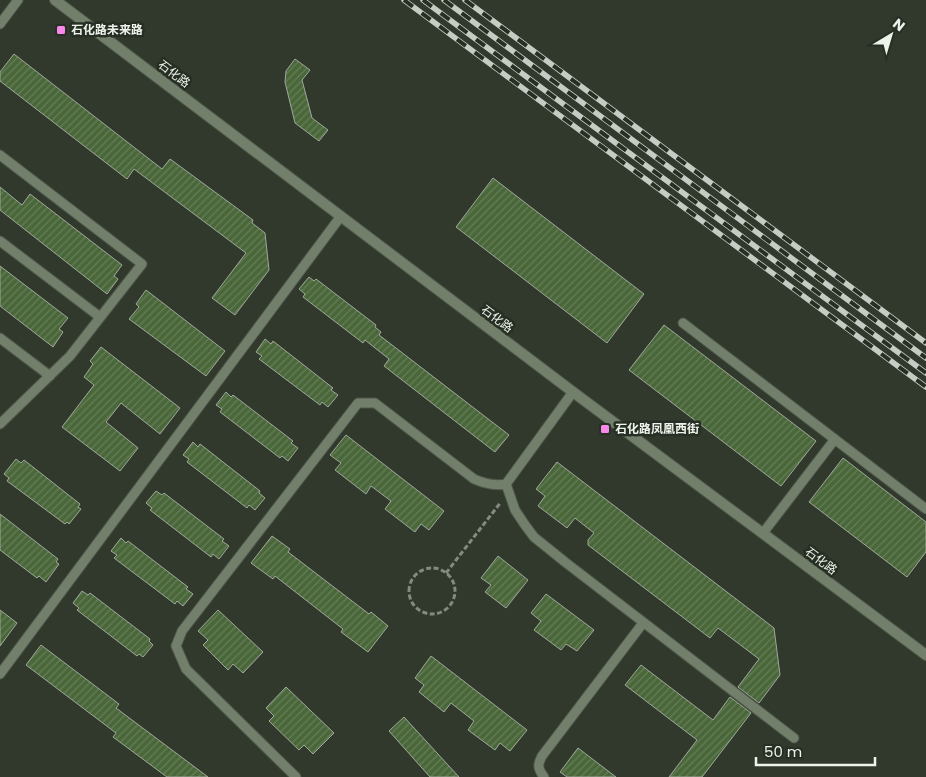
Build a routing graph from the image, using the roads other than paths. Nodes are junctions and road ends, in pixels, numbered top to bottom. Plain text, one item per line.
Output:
1 (18, 0) edge
2 (55, 0) edge
3 (0, 24) edge
4 (0, 155) edge
5 (341, 216) junction
6 (0, 240) edge
7 (100, 317) junction
8 (683, 323) dead end
9 (0, 338) edge
10 (50, 376) junction
11 (573, 392) junction
12 (0, 423) edge
13 (835, 439) junction
14 (508, 488) junction
15 (926, 508) edge
16 (763, 533) junction
17 (643, 623) junction
18 (926, 654) edge
19 (0, 674) edge
20 (794, 738) dead end
21 (296, 777) edge
22 (544, 777) edge

1 - 3 lane
2 - 5 street, 石化路
4 - 7 lane
5 - 11 street, 石化路
5 - 19 lane
6 - 7 lane
7 - 10 lane
8 - 13 lane
9 - 10 lane
10 - 12 lane
11 - 14 lane
11 - 16 street, 石化路
13 - 15 lane
13 - 16 lane
14 - 17 lane
14 - 21 lane
16 - 18 street, 石化路
17 - 20 lane
17 - 22 lane

